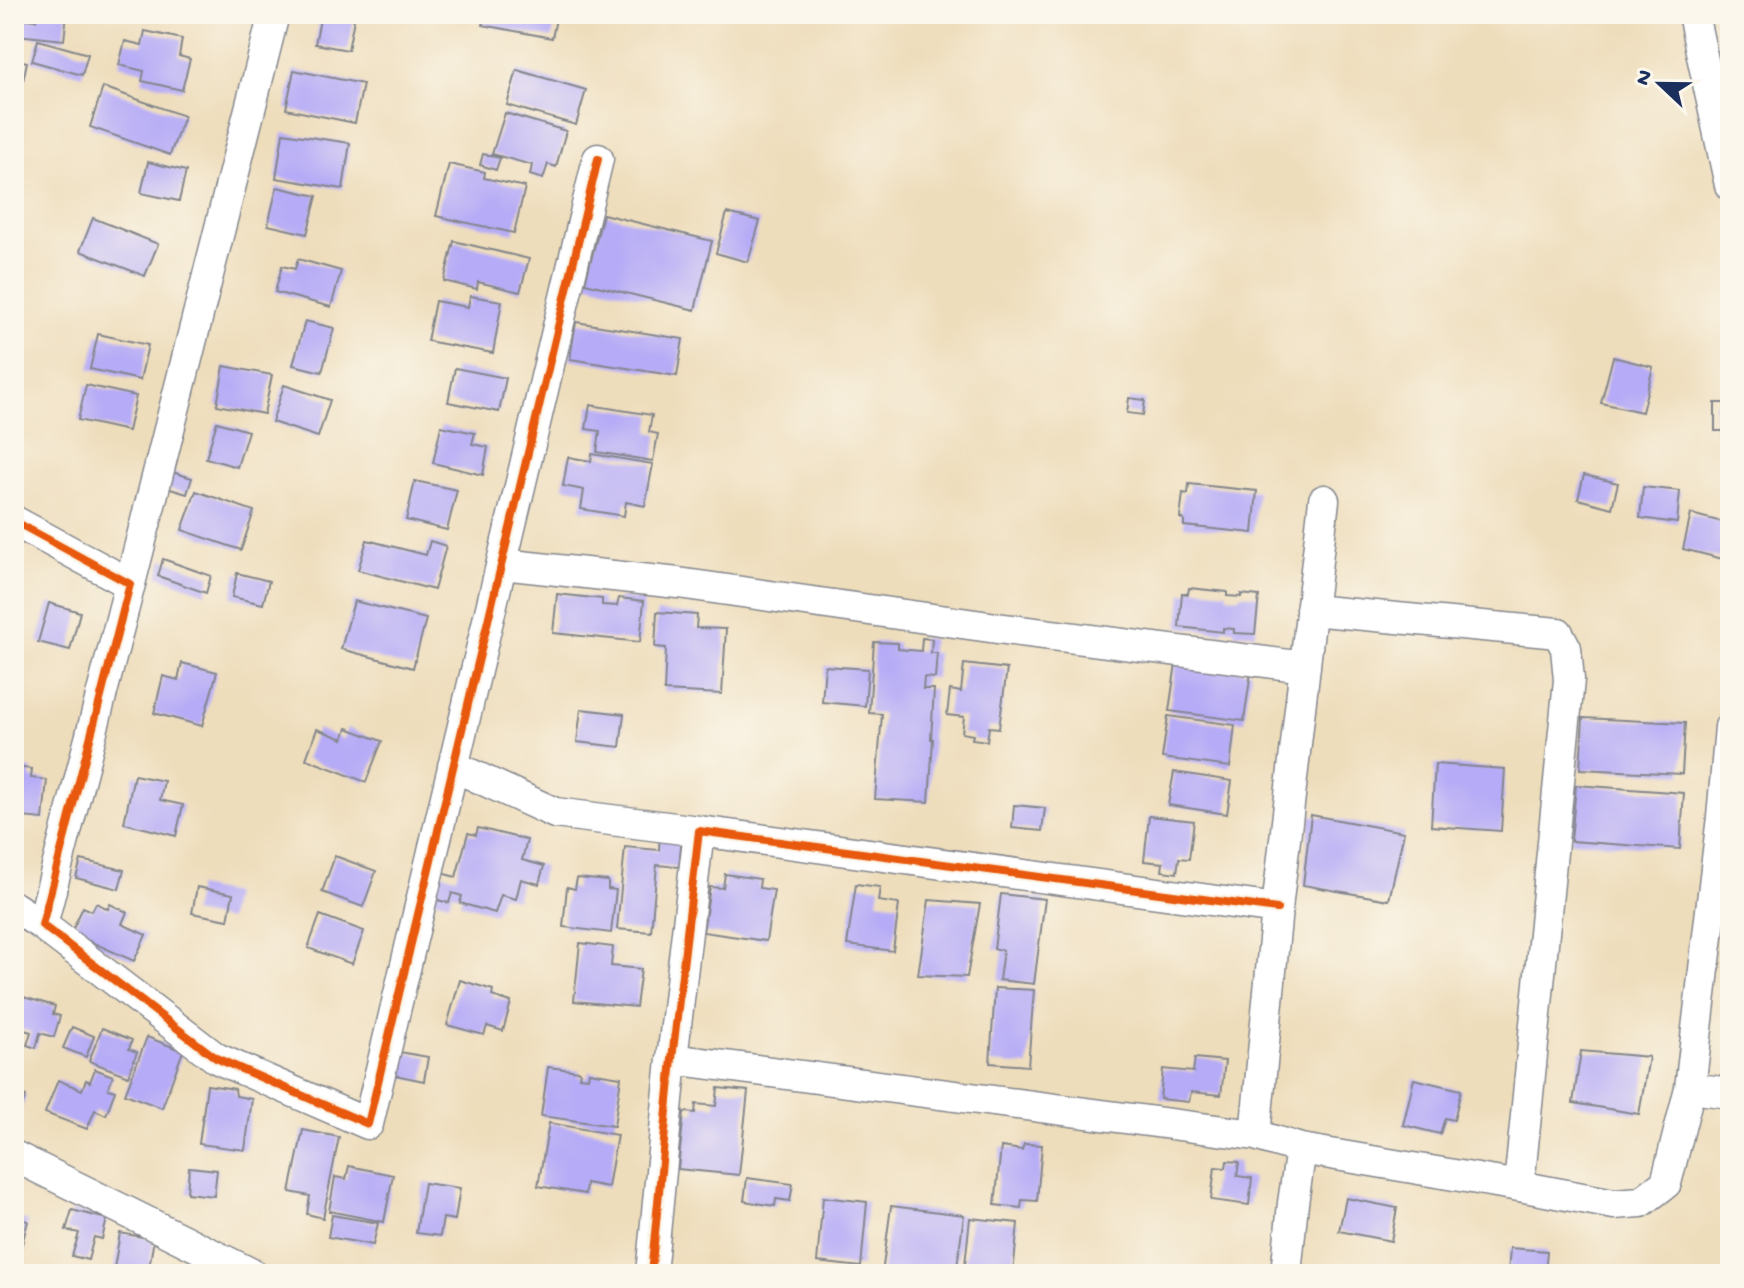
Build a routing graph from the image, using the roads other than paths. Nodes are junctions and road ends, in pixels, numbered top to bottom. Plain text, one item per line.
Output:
1 (274, 14) edge
2 (1693, 14) edge
3 (598, 159) dead end
4 (1730, 185) edge
5 (1324, 500) dead end
6 (14, 521) edge
7 (502, 564) junction
8 (130, 584) junction
9 (1311, 610) junction
10 (1305, 667) junction
11 (1730, 727) edge
12 (453, 766) junction
13 (1726, 817) edge
14 (699, 831) junction
15 (14, 907) edge
16 (1277, 909) junction
17 (42, 925) junction
18 (672, 1059) junction
19 (1690, 1088) junction
20 (1730, 1093) edge
21 (1255, 1135) junction
22 (1301, 1149) junction
23 (14, 1156) edge
24 (1519, 1186) junction
25 (252, 1274) edge
26 (651, 1274) edge
27 (1286, 1274) edge

1 - 8 street
2 - 4 street
3 - 7 street
5 - 9 street
6 - 8 street
7 - 10 street
7 - 12 street
8 - 17 street
9 - 10 street
9 - 24 street
10 - 16 street
11 - 13 street
12 - 14 street
12 - 17 street
13 - 19 street
14 - 16 street
14 - 18 street
15 - 17 street
16 - 21 street
18 - 21 street
18 - 26 street
19 - 20 street
19 - 24 street
21 - 22 street
22 - 24 street
22 - 27 street
23 - 25 street

